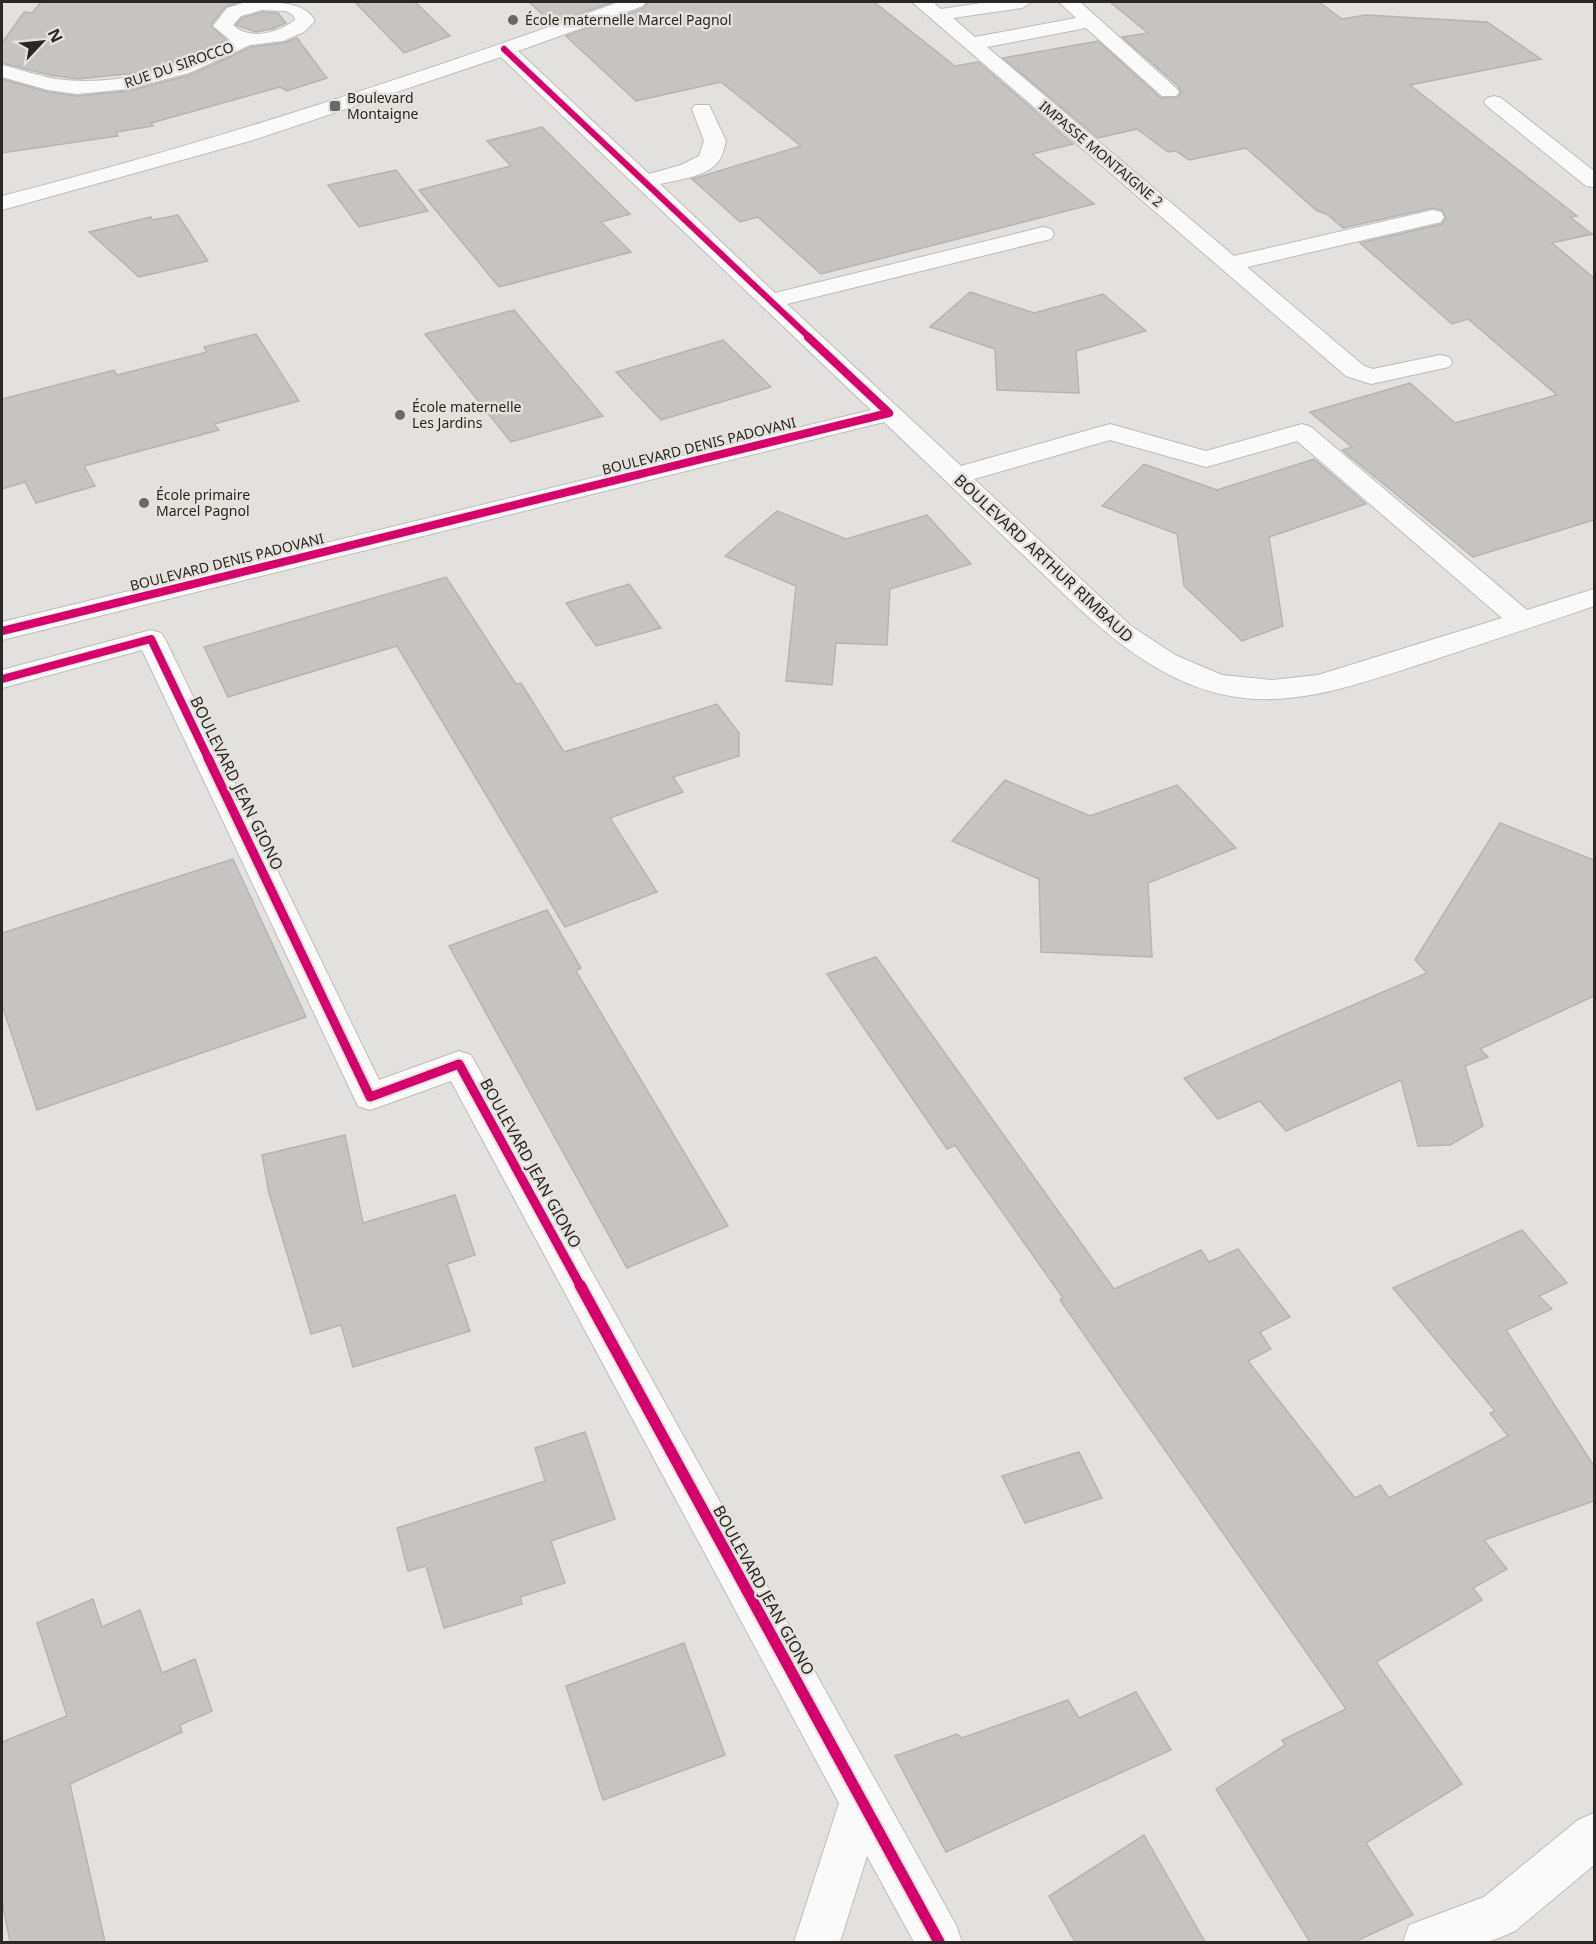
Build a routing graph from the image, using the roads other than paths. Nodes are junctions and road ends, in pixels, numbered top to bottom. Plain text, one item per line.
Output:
1 (636, 2) edge
2 (1022, 2) edge
3 (1069, 2) edge
4 (930, 8) edge
5 (1092, 21) junction
6 (248, 38) dead end
7 (972, 44) junction
8 (504, 50) junction
9 (2, 71) edge
10 (1169, 92) dead end
11 (1494, 102) dead end
12 (702, 109) dead end
13 (1594, 181) edge
14 (644, 182) junction
15 (2, 203) edge
16 (1433, 216) dead end
17 (1043, 234) dead end
18 (1230, 264) junction
19 (770, 301) junction
20 (1440, 362) dead end
21 (889, 413) junction
22 (955, 476) junction
23 (1594, 597) edge
24 (1524, 621) junction
25 (2, 631) edge
26 (2, 679) edge
27 (862, 1802) junction
28 (1594, 1836) edge
29 (816, 1942) edge
30 (939, 1942) edge
31 (1426, 1942) edge

1 - 8 street
2 - 4 street, IMPASSE MONTAIGNE 2
3 - 5 street
4 - 7 street, IMPASSE MONTAIGNE 2
5 - 7 street
5 - 10 street
6 - 9 street, RUE DU SIROCCO
7 - 18 street, IMPASSE MONTAIGNE 2
8 - 14 street
8 - 15 street
11 - 13 street
12 - 14 street
14 - 19 street
16 - 18 street
17 - 19 street
18 - 20 street, IMPASSE MONTAIGNE 2
19 - 21 street
21 - 22 street, BOULEVARD ARTHUR RIMBAUD
21 - 25 street, BOULEVARD DENIS PADOVANI
22 - 24 street
22 - 24 street, BOULEVARD ARTHUR RIMBAUD
23 - 24 street, BOULEVARD ARTHUR RIMBAUD
26 - 27 street, BOULEVARD JEAN GIONO
27 - 29 street
27 - 30 street, BOULEVARD JEAN GIONO
28 - 31 street

